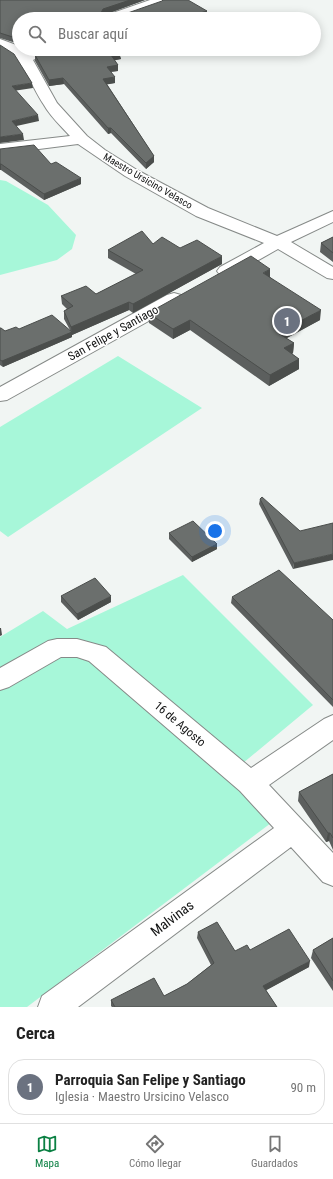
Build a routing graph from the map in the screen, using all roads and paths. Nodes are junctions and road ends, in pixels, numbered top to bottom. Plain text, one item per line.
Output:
1 (157, 2) edge
2 (129, 12) edge
3 (0, 43) edge
4 (12, 48) edge
5 (23, 56) edge
6 (29, 56) edge
7 (25, 58) junction
8 (81, 140) junction
9 (0, 149) edge
10 (333, 216) edge
11 (278, 242) junction
12 (333, 274) edge
13 (210, 280) edge
14 (190, 291) edge
15 (0, 395) edge
16 (0, 680) edge
17 (333, 726) edge
18 (250, 783) junction
19 (292, 830) junction
20 (333, 873) edge
21 (53, 1007) edge

1 - 2 street
3 - 4 street, Maestro Ursicino Velasco
5 - 7 street, Maestro Ursicino Velasco
6 - 7 street
7 - 8 street, Maestro Ursicino Velasco
8 - 9 street
8 - 11 street, Maestro Ursicino Velasco
10 - 11 street
11 - 12 street, Maestro Ursicino Velasco
11 - 13 street
14 - 15 street, San Felipe y Santiago
16 - 18 street, 16 de Agosto
17 - 18 street
18 - 19 street, 16 de Agosto
19 - 20 street, 16 de Agosto
19 - 21 street, Malvinas

